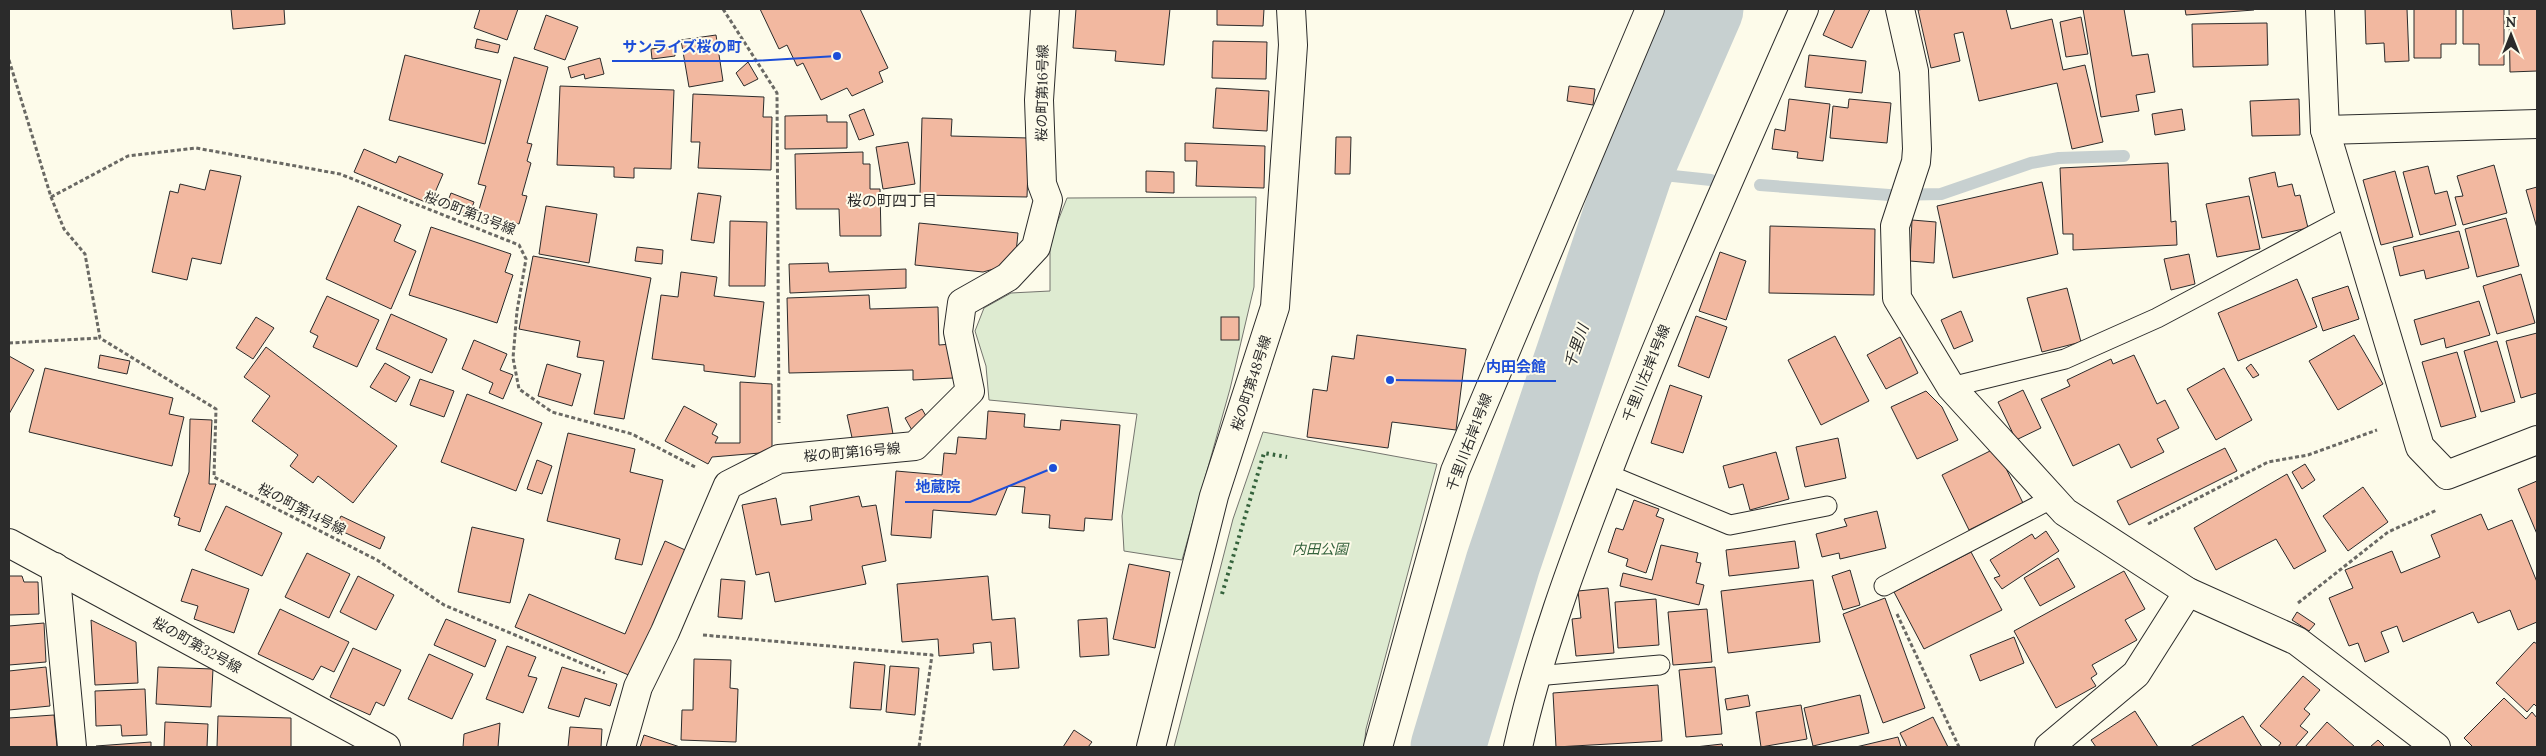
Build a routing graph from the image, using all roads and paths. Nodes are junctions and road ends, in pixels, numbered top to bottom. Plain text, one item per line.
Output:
1 (723, 9) edge
2 (1045, 9) edge
3 (1291, 9) edge
4 (1650, 9) edge
5 (1804, 9) edge
6 (1900, 9) edge
7 (2320, 9) edge
8 (9, 60) edge
9 (2537, 124) edge
10 (2325, 130) junction
11 (51, 197) junction
12 (2351, 216) junction
13 (100, 338) junction
14 (9, 343) edge
15 (1950, 387) junction
16 (2411, 418) junction
17 (2537, 440) edge
18 (779, 459) junction
19 (1606, 474) junction
20 (2447, 476) junction
21 (728, 485) junction
22 (2053, 498) junction
23 (1827, 506) dead end
24 (2112, 542) junction
25 (9, 543) edge
26 (54, 567) junction
27 (1884, 586) joint
28 (2188, 592) junction
29 (2267, 628) junction
30 (665, 632) junction
31 (1660, 665) dead end
32 (1536, 676) junction
33 (638, 687) junction
34 (72, 747) edge
35 (386, 747) edge
36 (621, 747) edge
37 (919, 747) edge
38 (1151, 747) edge
39 (1378, 747) edge
40 (1518, 747) edge
41 (1959, 747) edge
42 (2049, 747) edge
43 (2436, 747) edge

1 - 18 path
2 - 18 street, 桜の町第16号線
3 - 38 street, 桜の町第48号線
4 - 39 street, 千里川右岸1号線
5 - 19 street, 千里川左岸1号線
6 - 15 street
7 - 10 street
8 - 11 path
9 - 10 street
10 - 12 street
11 - 13 path
11 - 21 path, 桜の町第13号線
12 - 15 lane
12 - 16 street
13 - 14 path
13 - 33 path, 桜の町第14号線
15 - 22 street
16 - 20 street
16 - 24 path
17 - 20 street
18 - 21 street, 桜の町第16号線
19 - 23 lane
19 - 32 street, 千里川左岸1号線
20 - 29 path
21 - 30 street
22 - 24 street
22 - 27 lane
24 - 28 street
25 - 26 street, 桜の町第32号線
26 - 34 street
26 - 35 street, 桜の町第32号線
27 - 41 path
28 - 29 street
28 - 42 street
29 - 43 street
30 - 33 street
30 - 37 path
31 - 32 lane
32 - 40 street, 千里川左岸1号線
33 - 36 street

